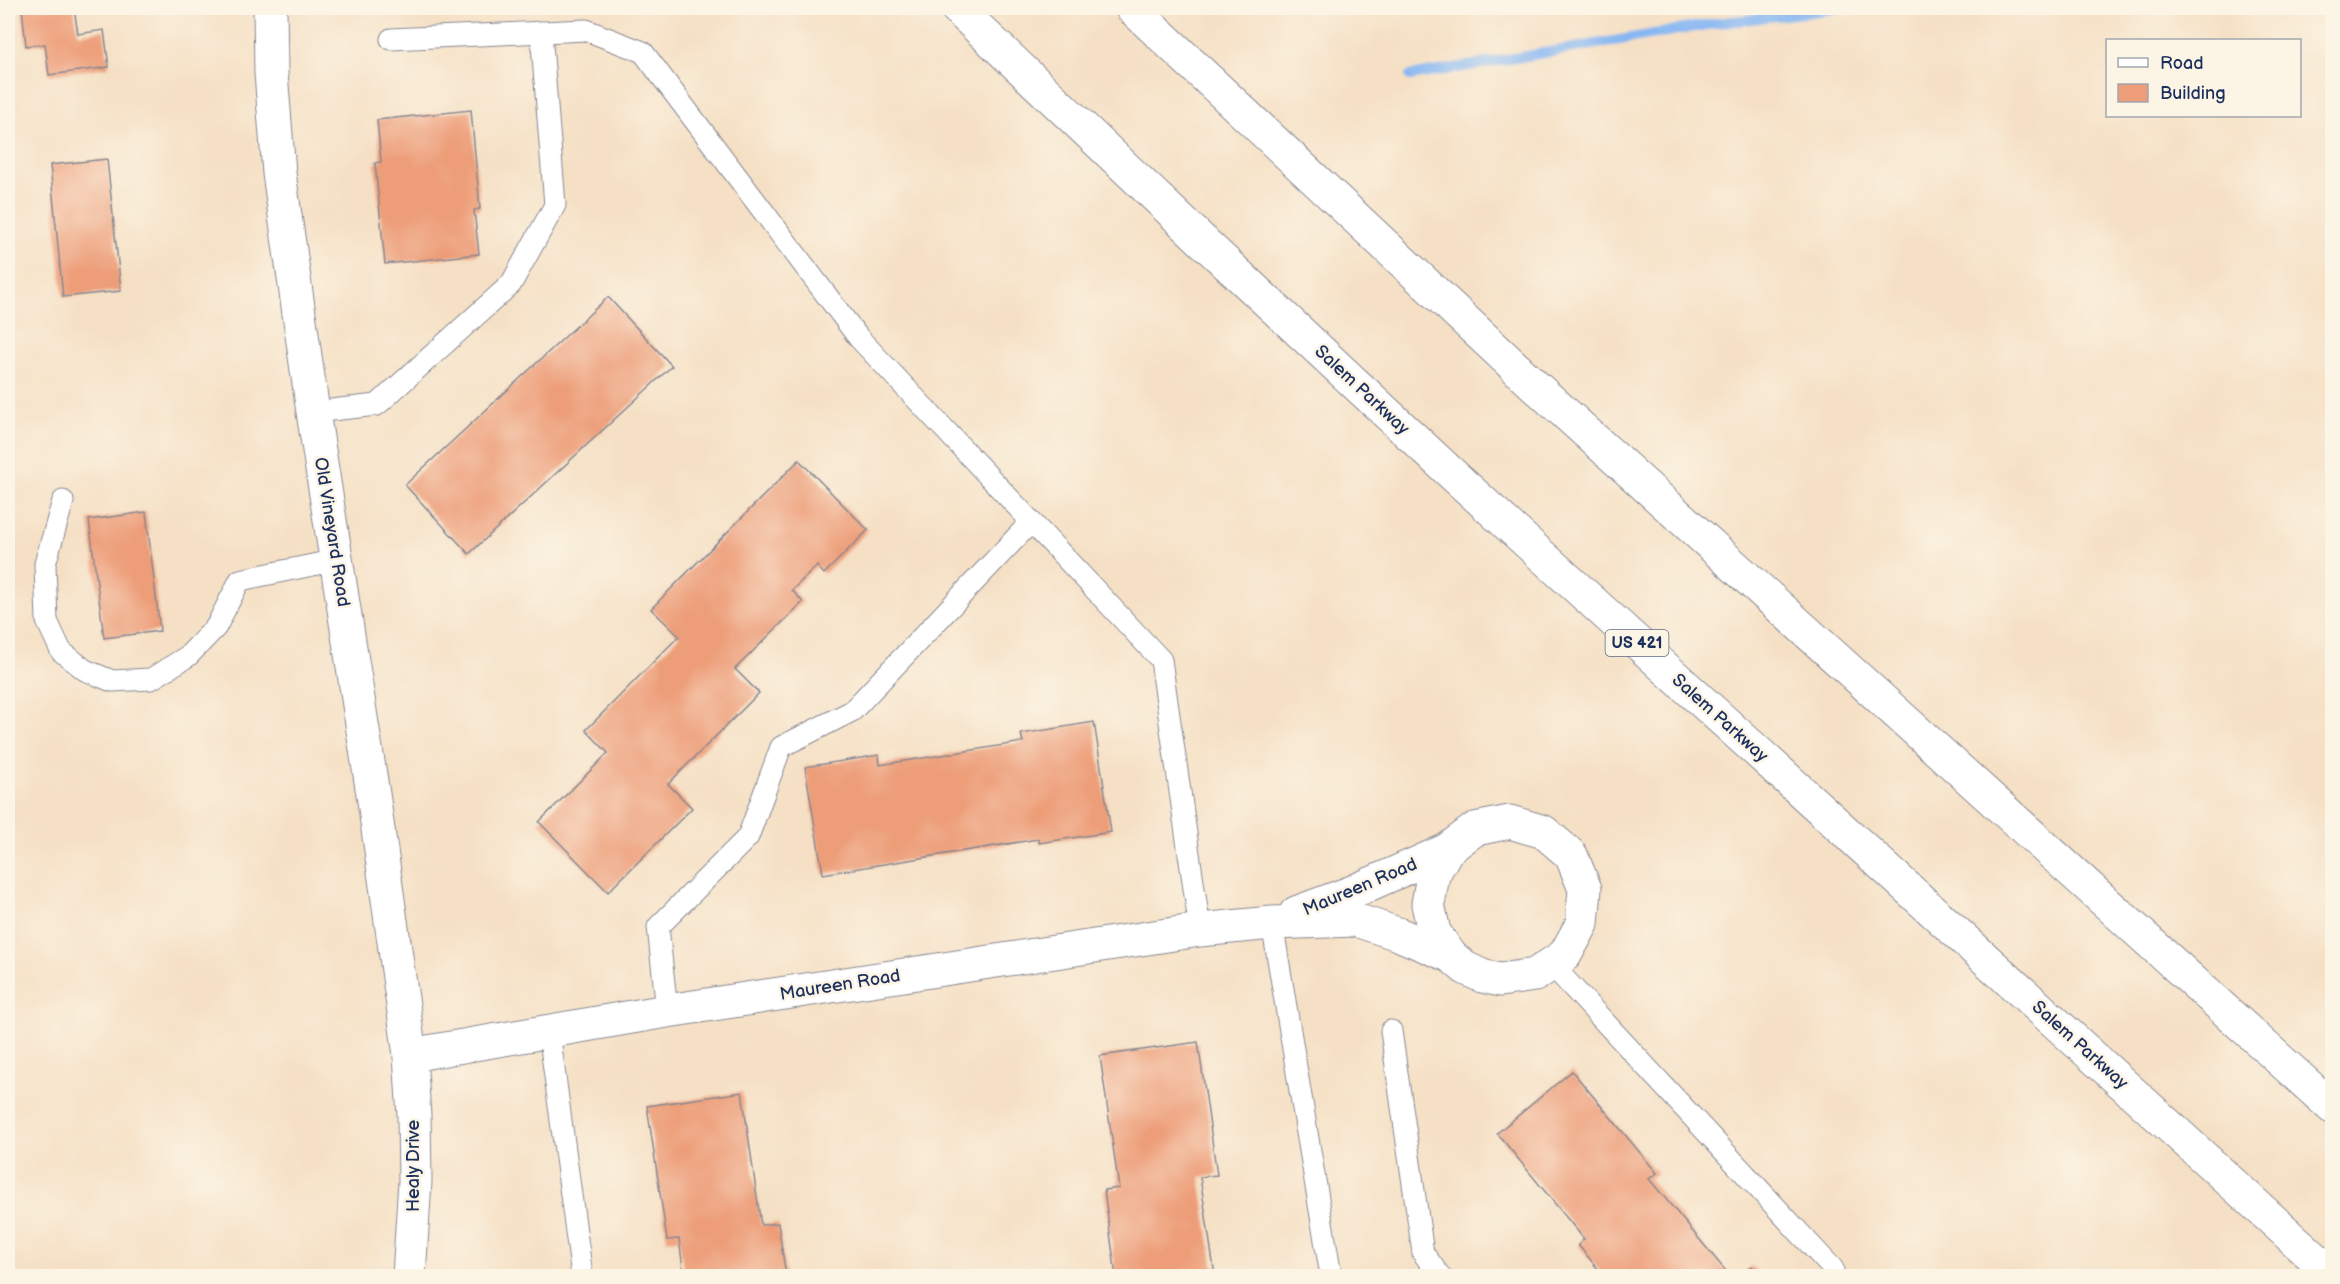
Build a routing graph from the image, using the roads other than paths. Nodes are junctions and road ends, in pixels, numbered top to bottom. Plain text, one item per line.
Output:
1 (270, 8) edge
2 (957, 8) edge
3 (1132, 8) edge
4 (541, 32) junction
5 (391, 39) dead end
6 (313, 412) junction
7 (63, 501) dead end
8 (1031, 522) junction
9 (337, 560) junction
10 (1447, 850) junction
11 (1272, 923) junction
12 (1200, 930) junction
13 (1451, 956) junction
14 (1551, 964) junction
15 (667, 1011) junction
16 (1391, 1031) dead end
17 (549, 1032) junction
18 (410, 1055) junction
19 (2332, 1107) edge
20 (1833, 1269) dead end
21 (2332, 1274) edge
22 (409, 1276) edge
23 (582, 1276) edge
24 (1331, 1276) edge
25 (1440, 1276) edge

1 - 6 main road, Old Vineyard Road
2 - 21 main road, Salem Parkway / US 421
3 - 19 main road
4 - 5 lane
4 - 6 lane
4 - 8 lane
6 - 9 main road, Old Vineyard Road
7 - 9 lane
8 - 12 lane
8 - 15 lane
9 - 18 main road, Old Vineyard Road
10 - 11 main road, Maureen Road
10 - 13 main road, Maureen Road
10 - 14 main road, Maureen Road
11 - 12 main road, Maureen Road
11 - 13 main road, Maureen Road
11 - 24 lane
12 - 15 main road, Maureen Road
13 - 14 main road, Maureen Road
14 - 20 lane
15 - 17 main road, Maureen Road
16 - 25 lane
17 - 18 main road, Maureen Road
17 - 23 lane
18 - 22 main road, Healy Drive

